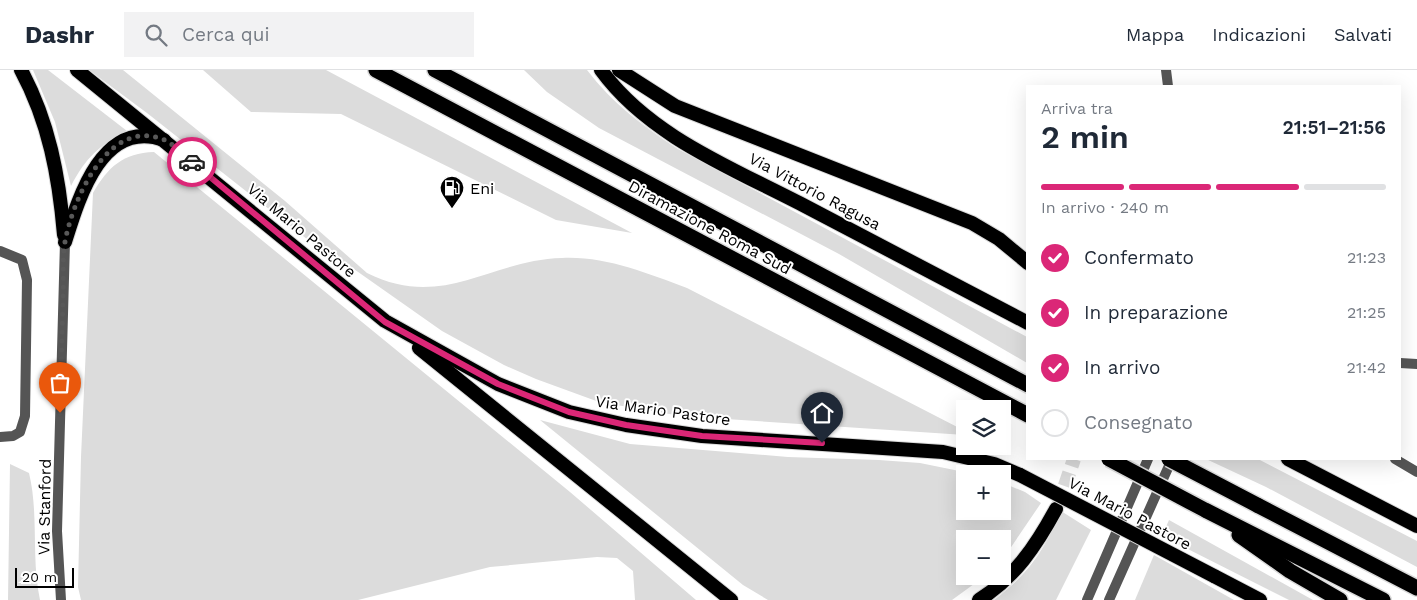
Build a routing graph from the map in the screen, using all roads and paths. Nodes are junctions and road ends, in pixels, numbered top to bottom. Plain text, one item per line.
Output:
1 (21, 70) edge
2 (77, 70) edge
3 (376, 70) edge
4 (434, 70) edge
5 (601, 70) edge
6 (620, 70) edge
7 (1166, 70) edge
8 (1168, 85) edge
9 (188, 158) junction
10 (65, 242) junction
11 (0, 251) edge
12 (1026, 261) edge
13 (1026, 321) edge
14 (385, 322) junction
15 (1401, 363) edge
16 (1417, 364) edge
17 (1021, 381) edge
18 (1026, 414) edge
19 (0, 437) edge
20 (1111, 460) edge
21 (1148, 460) edge
22 (1171, 460) edge
23 (1173, 460) edge
24 (1290, 460) edge
25 (1397, 460) edge
26 (1417, 472) edge
27 (1056, 509) tunnel mouth
28 (1206, 510) junction
29 (1417, 526) edge
30 (1417, 588) edge
31 (62, 597) edge
32 (731, 600) edge
33 (979, 600) edge
34 (1087, 600) edge
35 (1109, 600) edge
36 (1260, 600) edge
37 (1340, 600) edge
38 (1383, 600) edge

1 - 10 highway
2 - 9 highway, Via Mario Pastore
3 - 18 highway, Diramazione Roma Sud
4 - 17 highway, Diramazione Roma Sud
5 - 13 highway, Via Vittorio Ragusa
6 - 12 highway
7 - 8 street
9 - 10 highway
9 - 14 highway, Via Mario Pastore
10 - 31 street, Via Stanford
11 - 19 street
14 - 32 highway
14 - 36 highway, Via Mario Pastore, bridge
15 - 16 street
20 - 28 highway, bridge
21 - 34 street
22 - 35 street
23 - 30 highway, bridge
24 - 29 highway
25 - 26 street
27 - 33 highway
28 - 37 highway
28 - 38 highway

